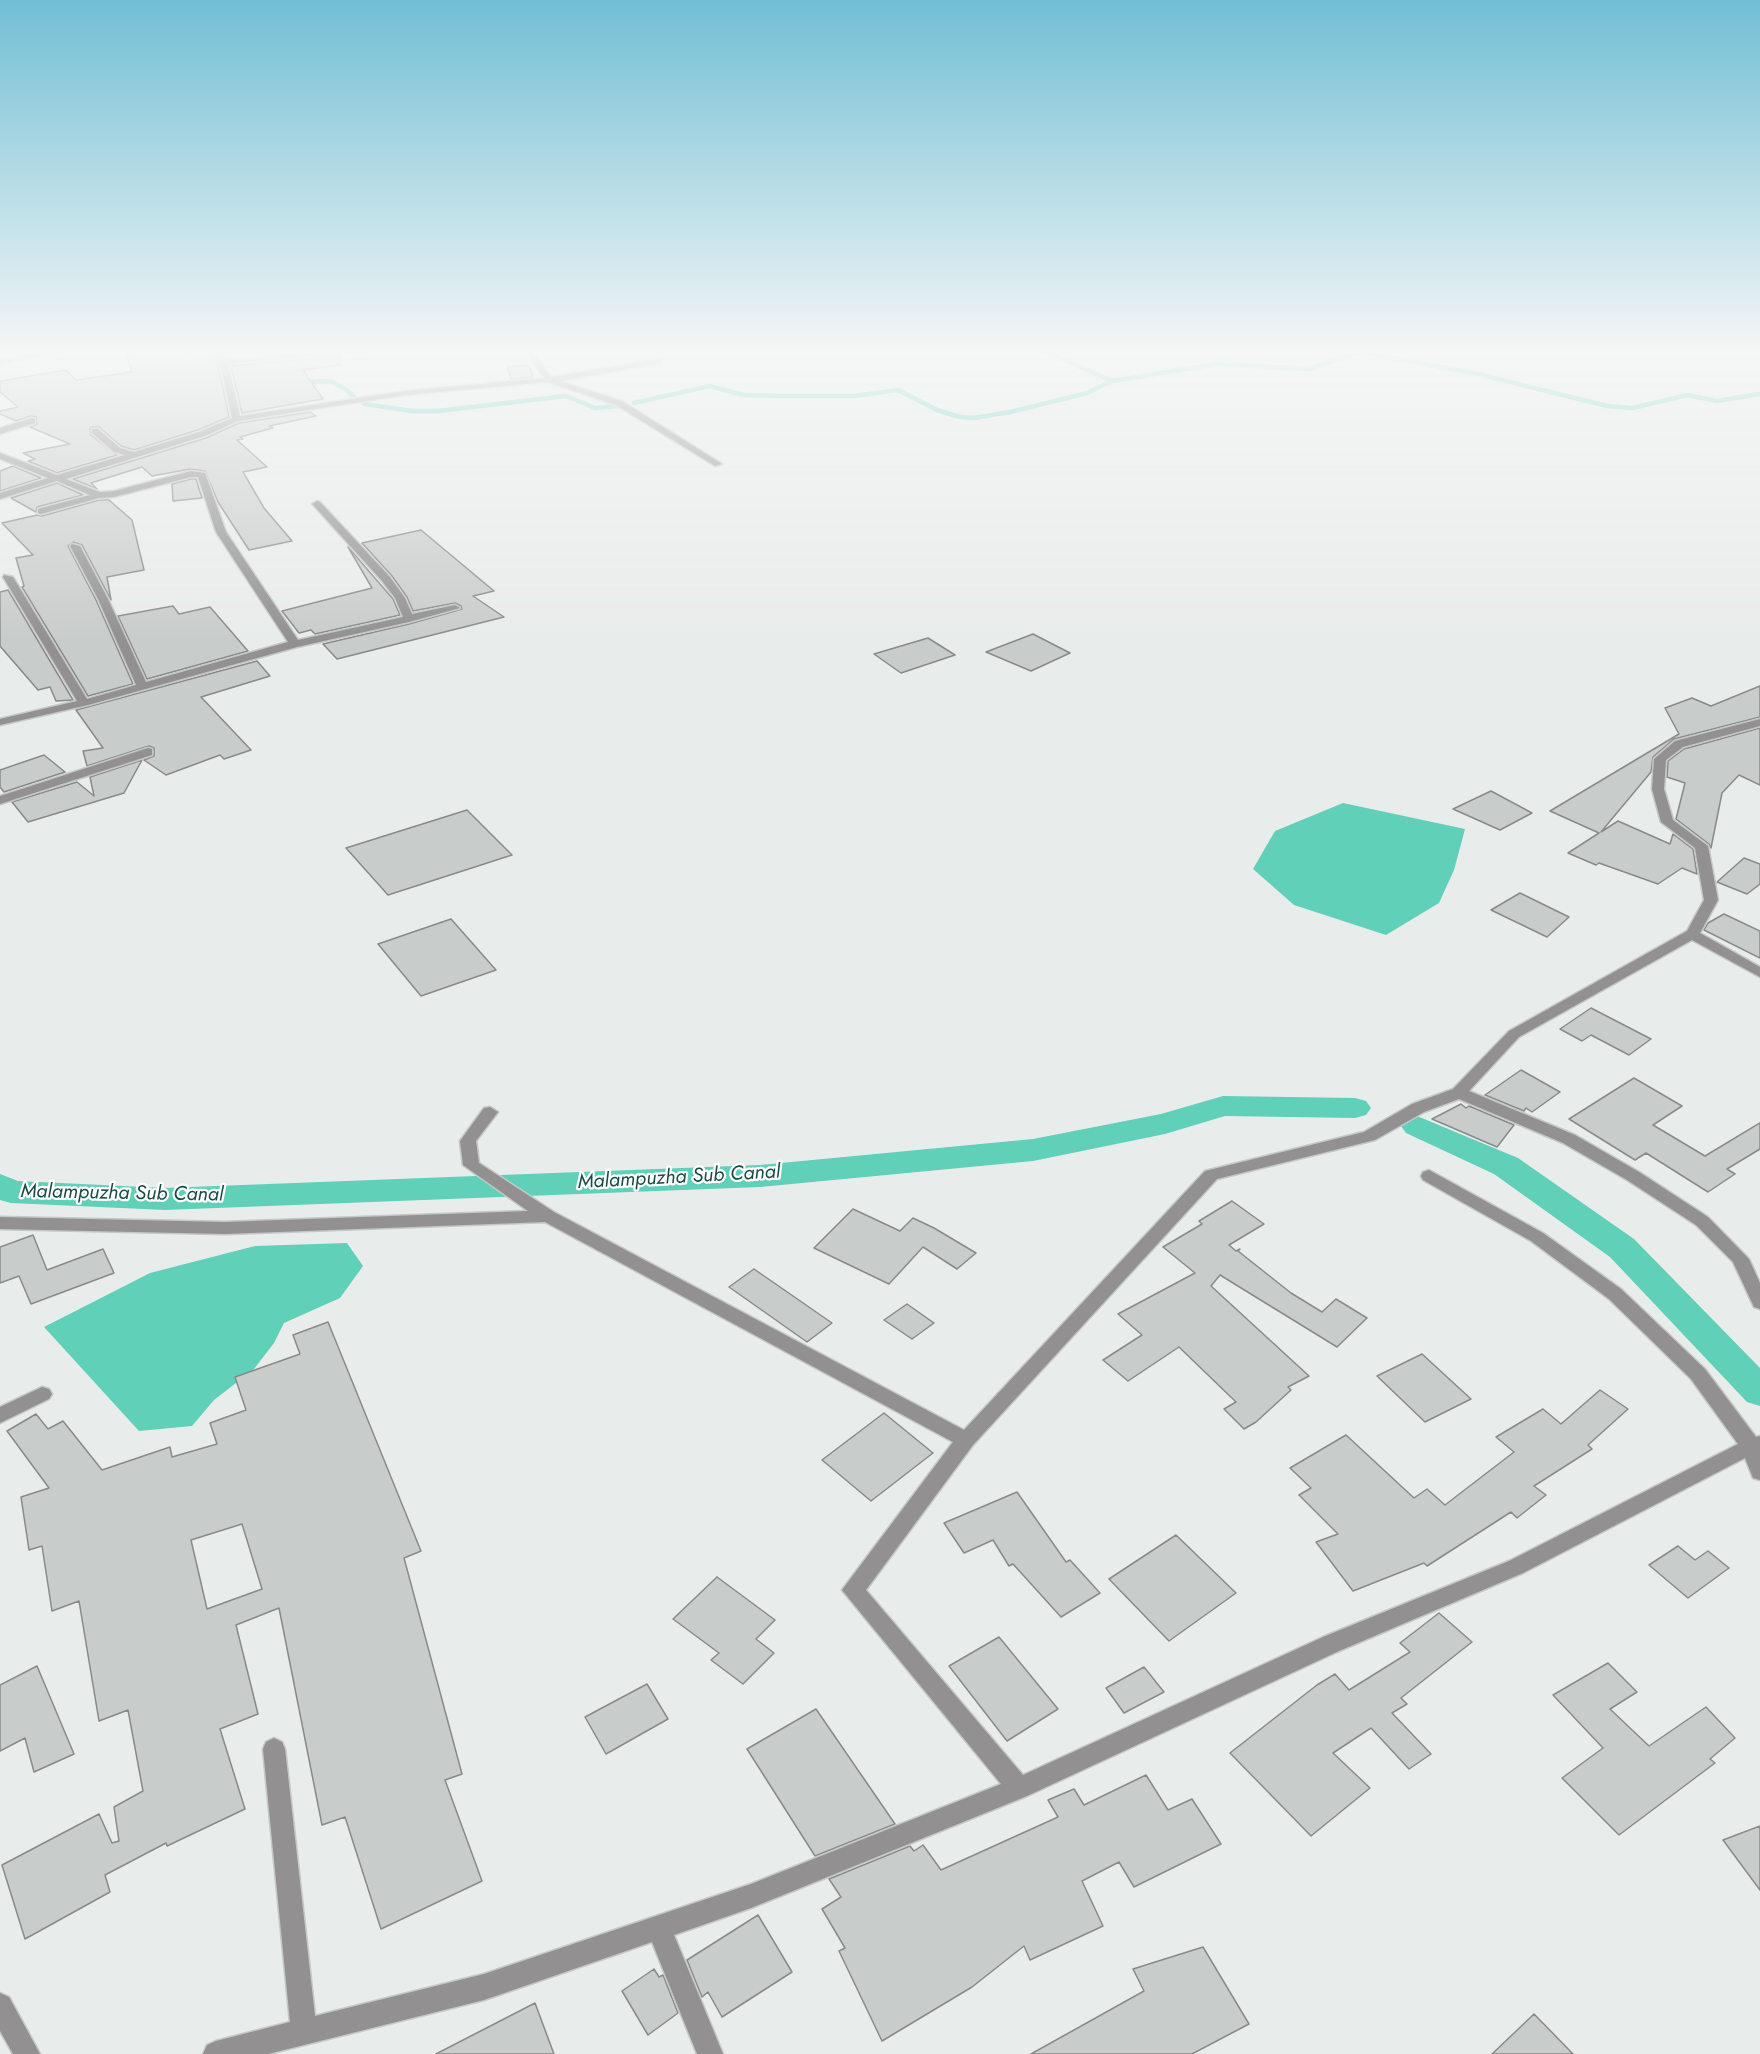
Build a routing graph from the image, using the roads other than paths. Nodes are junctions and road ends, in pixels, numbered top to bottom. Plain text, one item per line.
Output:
1 (113, 447) edge
2 (159, 447) edge
3 (690, 447) edge
4 (134, 455) junction
5 (0, 456) edge
6 (718, 464) dead end
7 (57, 478) junction
8 (99, 495) junction
9 (0, 496) edge
10 (317, 504) dead end
11 (40, 511) dead end
12 (75, 546) dead end
13 (8, 577) dead end
14 (455, 608) dead end
15 (409, 619) junction
16 (295, 644) junction
17 (143, 687) junction
18 (84, 703) junction
19 (0, 722) edge
20 (1760, 722) edge
21 (148, 752) dead end
22 (0, 800) edge
23 (1692, 934) junction
24 (1760, 973) edge
25 (1459, 1093) junction
26 (490, 1112) dead end
27 (1429, 1176) dead end
28 (548, 1216) junction
29 (3, 1225) edge
30 (1760, 1302) edge
31 (42, 1394) dead end
32 (0, 1416) edge
33 (966, 1440) junction
34 (1755, 1445) edge
35 (1760, 1472) edge
36 (274, 1749) dead end
37 (1019, 1788) junction
38 (659, 1929) junction
39 (0, 2006) edge
40 (304, 2032) junction
41 (27, 2054) edge
42 (216, 2054) edge
43 (710, 2054) edge

1 - 4 street
2 - 4 street
3 - 6 street
4 - 7 street
5 - 7 street
7 - 8 street
7 - 9 street
8 - 11 street
8 - 16 street
10 - 15 street
12 - 17 street
13 - 18 street
14 - 15 street
15 - 16 street
16 - 17 street
17 - 18 street
18 - 19 street
20 - 23 street
21 - 22 street
23 - 24 street
23 - 25 street
25 - 30 street
25 - 33 street
26 - 28 street
27 - 34 street
28 - 29 street
28 - 33 street
31 - 32 street
33 - 37 street
34 - 35 street
34 - 37 street
36 - 40 street
37 - 38 street
38 - 40 street
38 - 43 street
39 - 41 street
40 - 42 street

